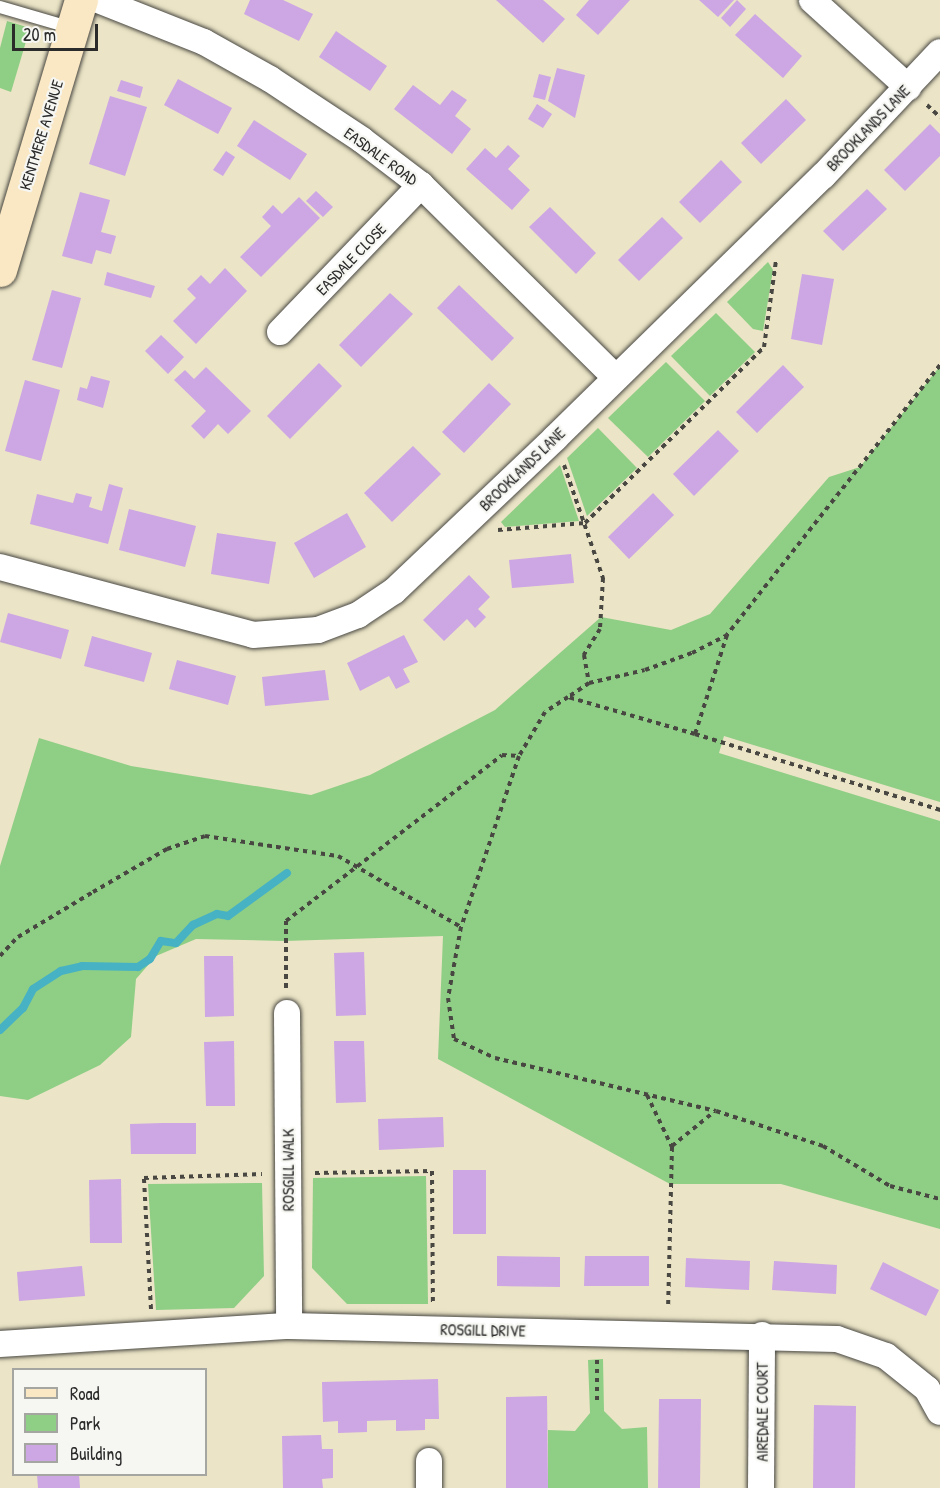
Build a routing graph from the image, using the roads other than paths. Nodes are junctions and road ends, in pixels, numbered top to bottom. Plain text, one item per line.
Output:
1 (98, 0) edge
2 (812, 0) edge
3 (0, 7) edge
4 (77, 14) edge
5 (940, 52) edge
6 (908, 87) junction
7 (421, 185) junction
8 (0, 270) edge
9 (280, 332) dead end
10 (616, 378) junction
11 (0, 567) edge
12 (287, 1013) road end
13 (289, 1326) junction
14 (762, 1335) junction
15 (0, 1344) edge
16 (940, 1412) edge
17 (429, 1461) dead end
18 (429, 1488) edge
19 (761, 1488) edge

1 - 7 street, EASDALE ROAD
2 - 6 street
3 - 4 lane
4 - 8 street, KENTMERE AVENUE
5 - 6 street, BROOKLANDS LANE
6 - 10 street, BROOKLANDS LANE
7 - 9 street, EASDALE CLOSE
7 - 10 street, EASDALE ROAD
10 - 11 street, BROOKLANDS LANE
12 - 13 street, ROSGILL WALK
13 - 14 street, ROSGILL DRIVE
13 - 15 street, ROSGILL DRIVE
14 - 16 street, ROSGILL DRIVE
14 - 19 street, AIREDALE COURT
17 - 18 street

